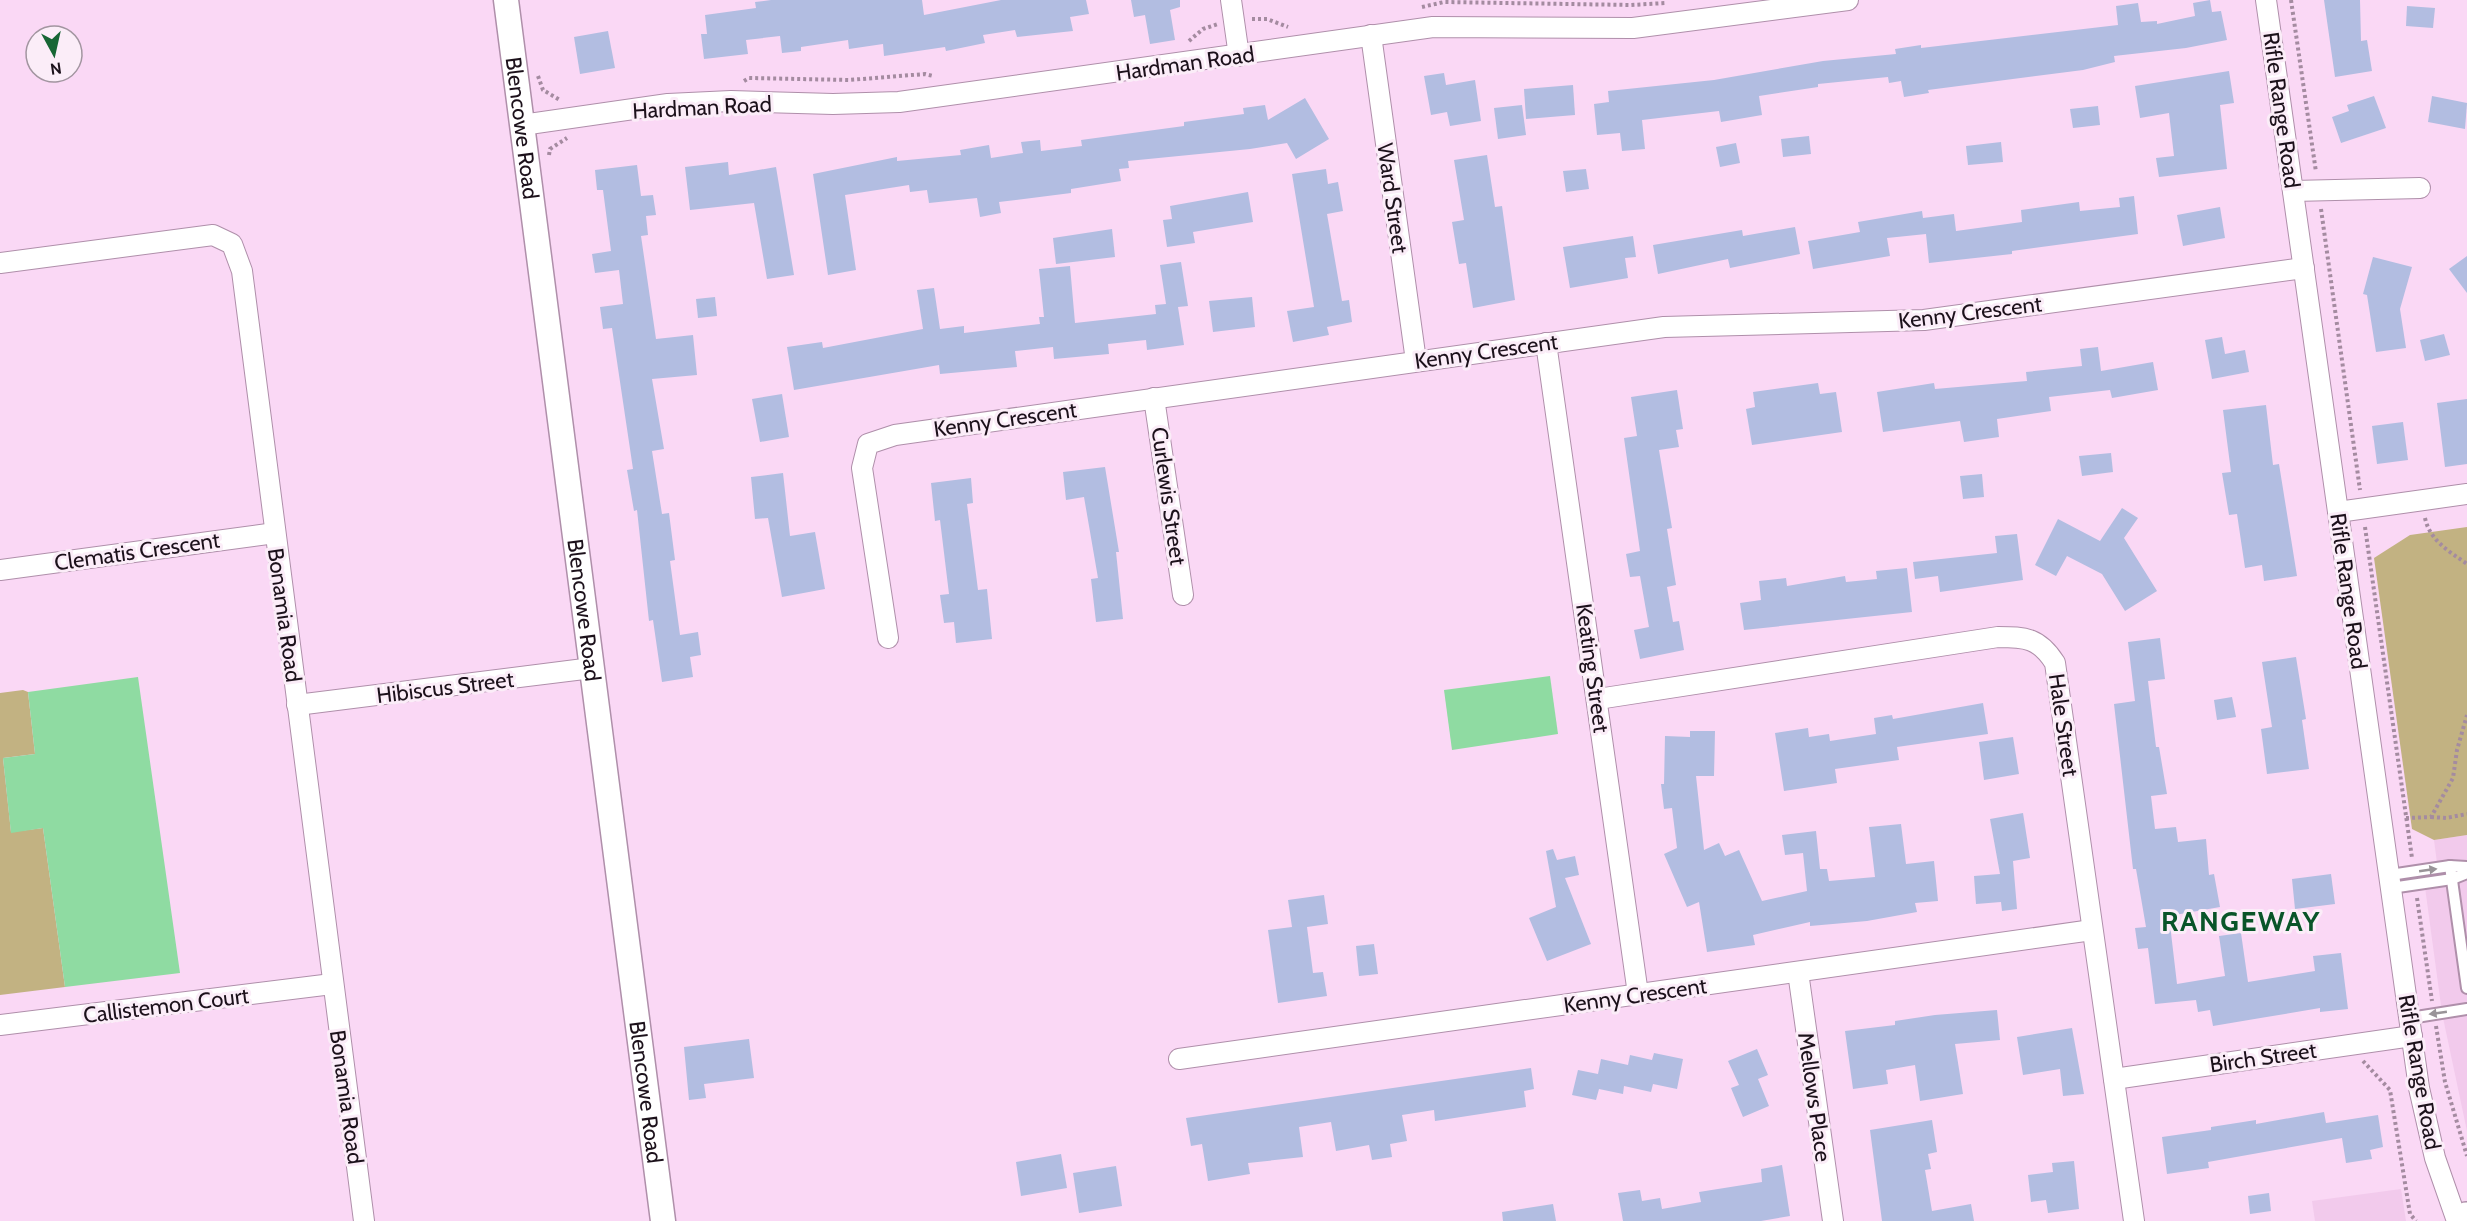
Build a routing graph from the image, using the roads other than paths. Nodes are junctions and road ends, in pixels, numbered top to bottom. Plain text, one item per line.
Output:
1 (507, 0) edge
2 (1231, 0) edge
3 (1848, 0) edge
4 (2266, 0) edge
5 (1774, 5) edge
6 (1371, 35) junction
7 (1239, 56) junction
8 (522, 125) junction
9 (2420, 188) dead end
10 (2293, 191) junction
11 (0, 263) edge
12 (2304, 268) junction
13 (1546, 343) junction
14 (1416, 361) junction
15 (1154, 398) junction
16 (2467, 494) edge
17 (2338, 512) junction
18 (275, 533) junction
19 (0, 570) edge
20 (1183, 595) dead end
21 (888, 638) dead end
22 (592, 668) junction
23 (1598, 699) junction
24 (297, 705) junction
25 (2450, 866) junction
26 (2467, 867) edge
27 (2467, 873) edge
28 (2391, 882) junction
29 (2453, 885) junction
30 (2467, 890) edge
31 (2091, 930) junction
32 (1798, 972) junction
33 (332, 984) junction
34 (2467, 988) edge
35 (1638, 994) junction
36 (2467, 1009) edge
37 (0, 1025) edge
38 (2411, 1027) junction
39 (1179, 1059) dead end
40 (2114, 1079) junction
41 (2461, 1219) edge
42 (364, 1221) edge
43 (663, 1221) edge
44 (1833, 1221) edge
45 (2134, 1221) edge

1 - 8 street, Blencowe Road
2 - 7 street
3 - 5 street, Hardman Road
4 - 10 street, Rifle Range Road
5 - 6 street, Hardman Road
6 - 7 street, Hardman Road
6 - 14 street, Ward Street
7 - 8 street, Hardman Road
8 - 22 street, Blencowe Road
9 - 10 street
10 - 12 street, Rifle Range Road
11 - 18 street, Bonamia Road
12 - 13 street, Kenny Crescent
12 - 17 street, Rifle Range Road
13 - 14 street, Kenny Crescent
13 - 23 street, Keating Street
14 - 15 street, Kenny Crescent
15 - 20 street, Curlewis Street
15 - 21 street, Kenny Crescent
16 - 17 street
17 - 28 street, Rifle Range Road
18 - 19 street, Clematis Crescent
18 - 24 street, Bonamia Road
22 - 24 street, Hibiscus Street
22 - 43 street, Blencowe Road
23 - 31 street, Hale Street
23 - 35 street, Keating Street
24 - 33 street, Bonamia Road
25 - 26 lane
28 -> 25 lane
25 - 29 lane
27 - 29 lane
28 - 29 lane
28 - 38 street, Rifle Range Road
29 - 30 lane
29 - 34 lane
31 - 32 street, Kenny Crescent
31 - 40 street, Hale Street
32 - 35 street, Kenny Crescent
32 - 44 street, Mellows Place
33 - 37 street, Callistemon Court
33 - 42 street, Bonamia Road
35 - 39 street, Kenny Crescent
36 -> 38 lane
38 - 40 street, Birch Street
38 - 41 street, Rifle Range Road
40 - 45 street, Hale Street

